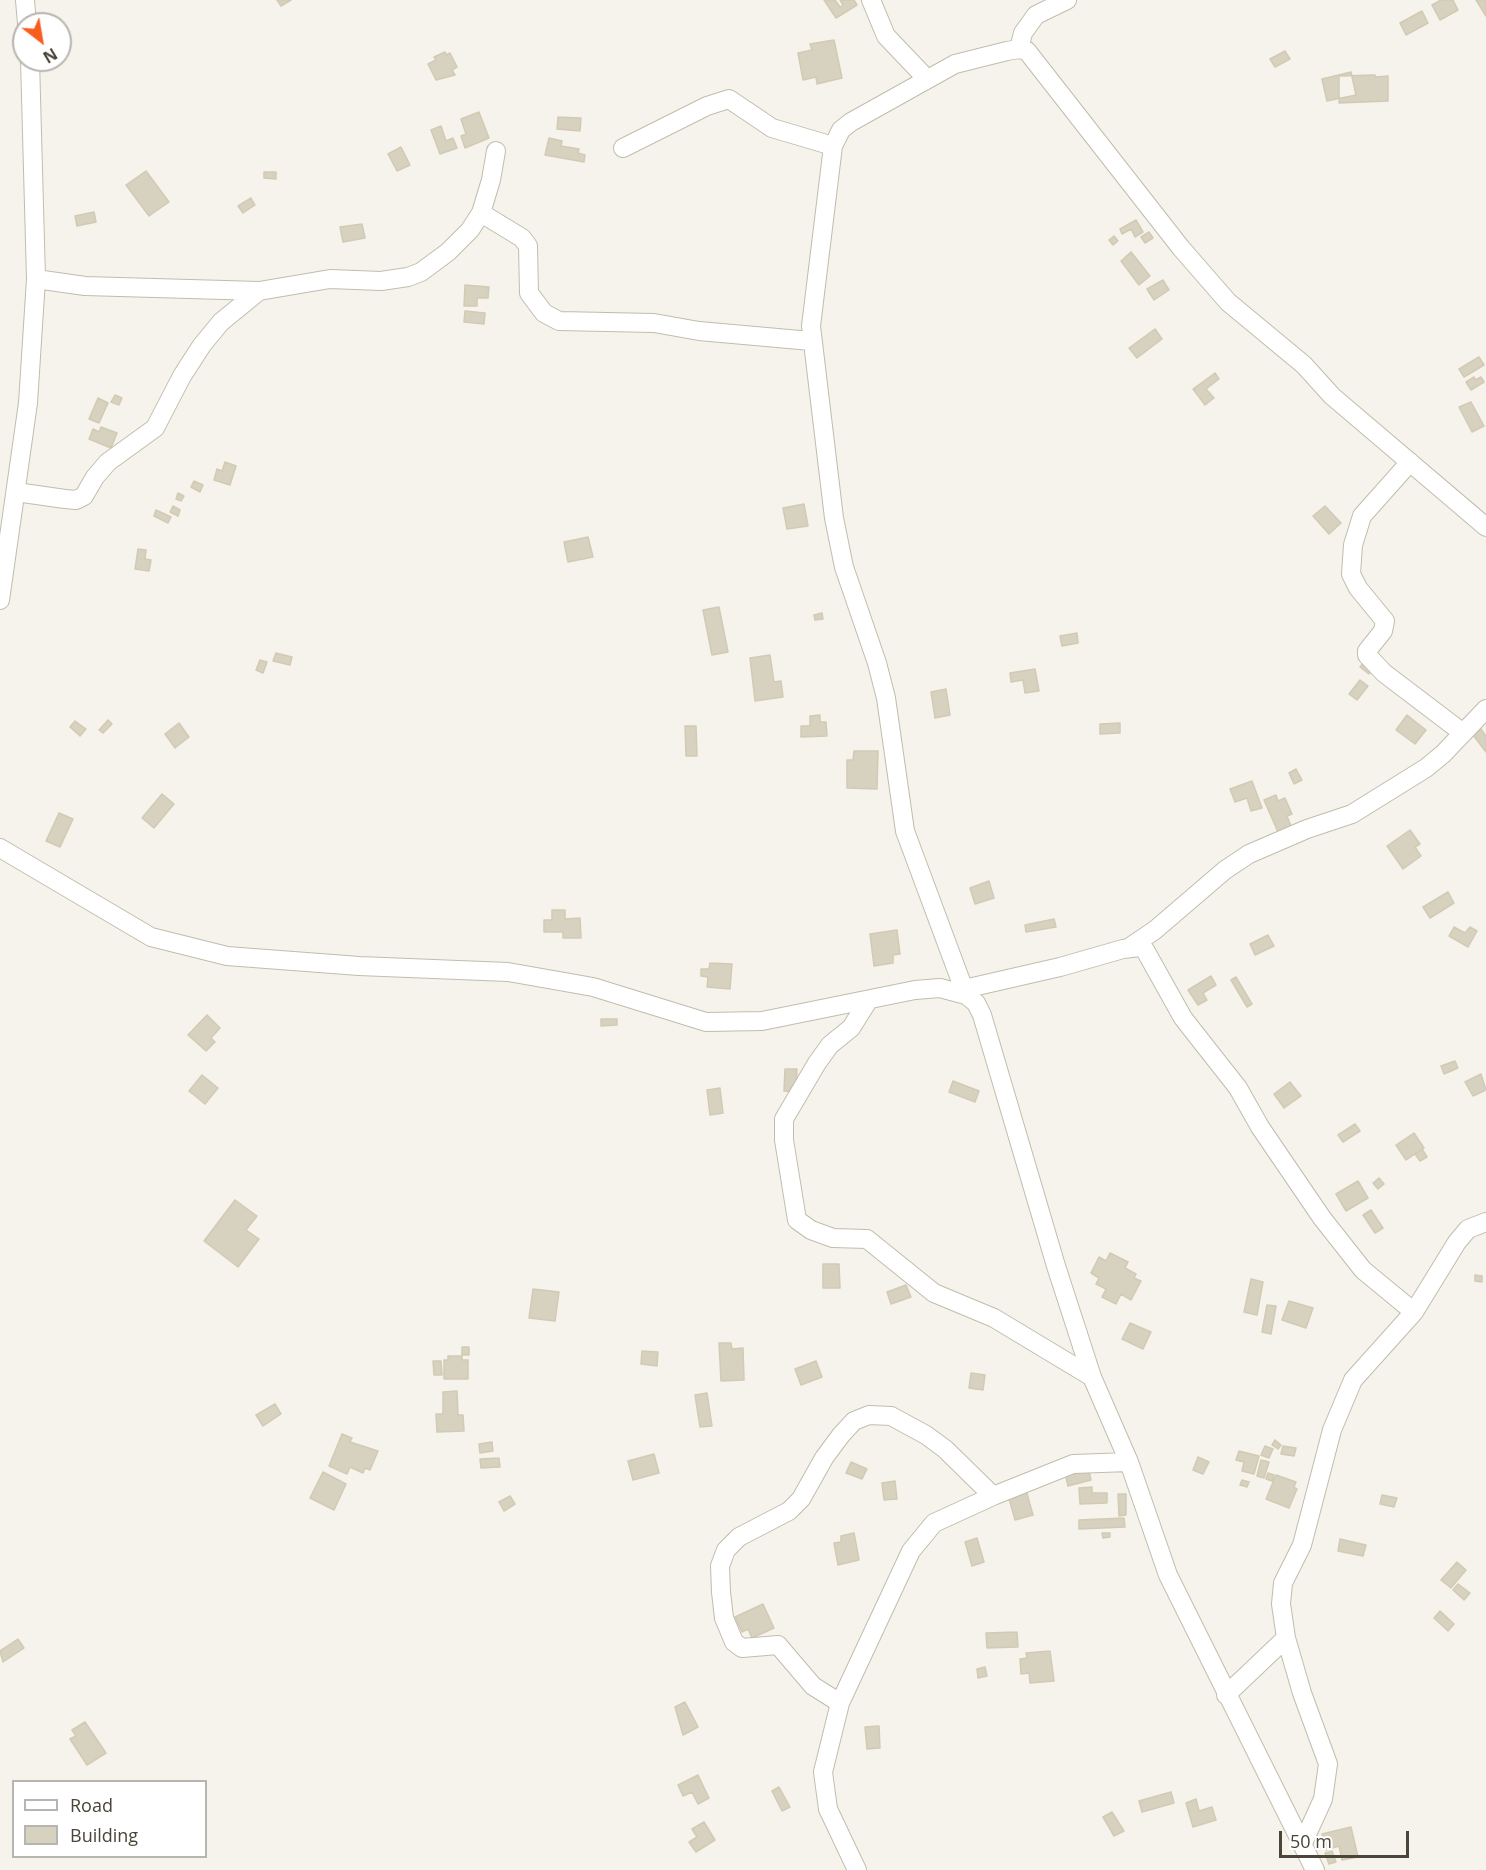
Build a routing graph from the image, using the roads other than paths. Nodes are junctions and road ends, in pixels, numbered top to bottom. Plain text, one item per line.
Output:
1 (870, 0) edge
2 (1068, 0) edge
3 (1019, 49) junction
4 (30, 72) edge
5 (926, 78) junction
6 (833, 146) junction
7 (623, 148) dead end
8 (496, 150) dead end
9 (481, 213) junction
10 (36, 279) junction
11 (259, 291) junction
12 (811, 341) junction
13 (1410, 462) junction
14 (16, 492) junction
15 (1486, 527) edge
16 (0, 600) edge
17 (1486, 709) edge
18 (1463, 733) junction
19 (0, 848) edge
20 (1130, 947) junction
21 (965, 992) junction
22 (868, 1001) junction
23 (1486, 1222) edge
24 (1414, 1312) junction
25 (1092, 1377) junction
26 (1129, 1462) junction
27 (993, 1496) junction
28 (1286, 1638) junction
29 (1226, 1695) junction
30 (840, 1703) junction
31 (1303, 1843) junction
32 (857, 1870) edge
33 (1315, 1870) edge

1 - 5 street
2 - 3 street
3 - 5 street
3 - 13 street
4 - 10 street
5 - 6 street
6 - 7 street
6 - 12 street
8 - 9 street
9 - 11 street
9 - 12 street
10 - 11 street
10 - 14 street
11 - 14 street
12 - 21 street
13 - 15 street
13 - 18 street
14 - 16 street
17 - 18 street
18 - 20 street
19 - 22 street
20 - 21 street
20 - 24 street
21 - 22 street
21 - 25 street
22 - 25 street
23 - 24 street
24 - 28 street
25 - 26 street
26 - 27 street
26 - 29 street
27 - 30 street
27 - 30 street
28 - 29 street
28 - 31 street
29 - 31 street
30 - 32 street
31 - 33 street

